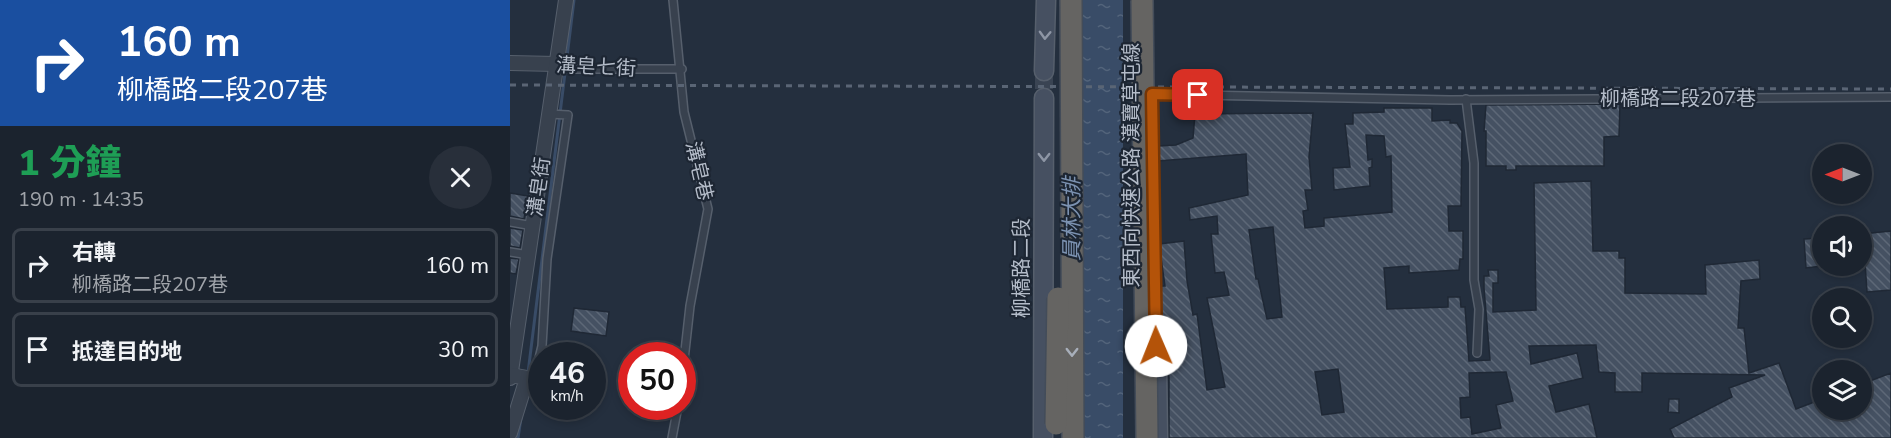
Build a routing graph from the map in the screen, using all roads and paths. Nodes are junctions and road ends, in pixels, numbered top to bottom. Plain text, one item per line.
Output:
1 (566, 0) edge
2 (673, 0) edge
3 (1046, 0) edge
4 (1063, 0) edge
5 (1071, 0) edge
6 (1130, 0) edge
7 (1142, 0) edge
8 (1149, 0) edge
9 (510, 63) edge
10 (556, 64) junction
11 (682, 69) junction
12 (1044, 71) tunnel mouth
13 (1152, 86) junction
14 (1891, 97) edge
15 (1044, 98) tunnel mouth
16 (1466, 99) junction
17 (549, 114) junction
18 (536, 204) junction
19 (555, 207) junction
20 (510, 222) edge
21 (533, 226) junction
22 (510, 252) edge
23 (529, 255) junction
24 (515, 317) edge
25 (686, 342) edge
26 (1477, 353) dead end
27 (510, 376) edge
28 (527, 378) junction
29 (510, 412) edge
30 (675, 420) edge
31 (1050, 431) edge
32 (510, 433) edge
33 (672, 438) edge
34 (1073, 438) edge
35 (1133, 438) edge
36 (1147, 438) edge
37 (1158, 438) edge

1 - 10 street, 溝皂街
2 - 11 lane, 溝皂巷
3 -> 12 main road
4 - 31 highway, bridge
5 -> 34 highway, bridge
6 - 35 highway, 東西向快速公路 漢寶草屯線
7 - 36 highway, bridge
8 - 13 main road
9 - 10 street, 溝皂七街
10 - 11 lane, 溝皂七街
10 - 17 street, 溝皂街
11 - 25 lane, 溝皂巷
13 - 16 lane, 柳橋路二段207巷
13 - 37 main road
14 - 16 lane, 柳橋路二段207巷
15 -> 31 main road, 柳橋路二段
16 - 26 lane
17 - 18 street, 溝皂街
17 - 19 lane
18 - 19 lane
18 - 21 street, 溝皂街
19 - 28 lane
20 - 21 lane
21 - 23 street, 溝皂街
22 - 23 lane
23 - 24 street, 溝皂街
24 - 27 street, 溝皂街
27 - 28 street
27 - 29 street, 溝皂街
28 - 32 street
30 - 33 lane

